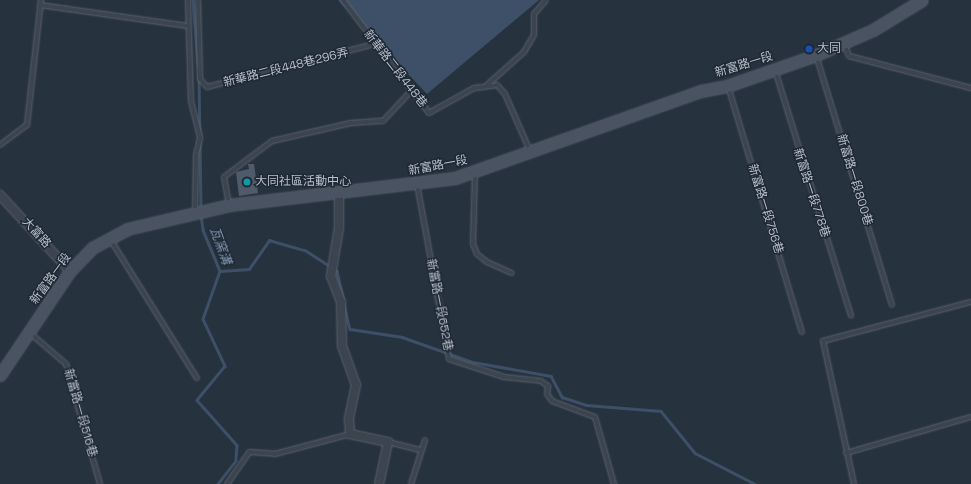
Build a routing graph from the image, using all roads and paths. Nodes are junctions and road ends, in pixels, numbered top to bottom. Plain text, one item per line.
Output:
1 (188, 0) edge
2 (198, 0) edge
3 (343, 0) edge
4 (546, 0) edge
5 (922, 0) edge
6 (41, 2) edge
7 (188, 26) junction
8 (843, 43) junction
9 (374, 44) junction
10 (816, 55) junction
11 (775, 69) junction
12 (190, 79) junction
13 (200, 79) junction
14 (487, 85) junction
15 (727, 86) junction
16 (971, 88) edge
17 (411, 91) junction
18 (0, 145) edge
19 (531, 153) junction
20 (475, 172) junction
21 (417, 184) junction
22 (339, 191) junction
23 (0, 195) edge
24 (229, 205) junction
25 (196, 212) junction
26 (109, 237) junction
27 (70, 271) junction
28 (512, 273) dead end
29 (971, 302) edge
30 (892, 305) dead end
31 (851, 315) dead end
32 (802, 332) dead end
33 (30, 333) junction
34 (0, 375) edge
35 (197, 378) dead end
36 (971, 418) edge
37 (350, 434) junction
38 (426, 440) dead end
39 (388, 442) junction
40 (420, 450) junction
41 (846, 453) junction
42 (100, 484) edge
43 (227, 484) edge
44 (378, 484) edge
45 (410, 484) edge
46 (614, 484) edge
47 (854, 484) edge

1 - 7 lane
2 - 13 lane
3 - 9 lane, 新華路二段448巷
4 - 14 lane
5 - 8 street, 新富路一段
6 - 7 lane
6 - 18 lane
7 - 12 lane
8 - 10 street, 新富路一段
8 - 16 lane
9 - 13 lane, 新華路二段448巷296弄
9 - 17 lane, 新華路二段448巷
10 - 11 street, 新富路一段
10 - 30 lane, 新富路一段800巷
11 - 15 street, 新富路一段
11 - 31 lane, 新富路一段778巷
12 - 13 lane
12 - 25 lane
14 - 17 lane, 新華路二段448巷
14 - 19 lane
15 - 19 street, 新富路一段
15 - 32 lane, 新富路一段756巷
17 - 24 lane
19 - 20 street, 新富路一段
20 - 21 street, 新富路一段
20 - 28 lane
21 - 22 street, 新富路一段
21 - 46 lane, 新富路一段652巷
22 - 24 street, 新富路一段
22 - 37 street
23 - 27 street, 大富路
24 - 25 street, 新富路一段
25 - 26 street, 新富路一段
26 - 27 street, 新富路一段
26 - 35 lane
27 - 33 street, 新富路一段
29 - 41 lane
33 - 34 street, 新富路一段
33 - 42 lane, 新富路一段516巷
36 - 41 lane
37 - 39 street
37 - 43 lane
38 - 40 lane
39 - 40 lane
39 - 44 street
40 - 45 lane
41 - 47 lane

